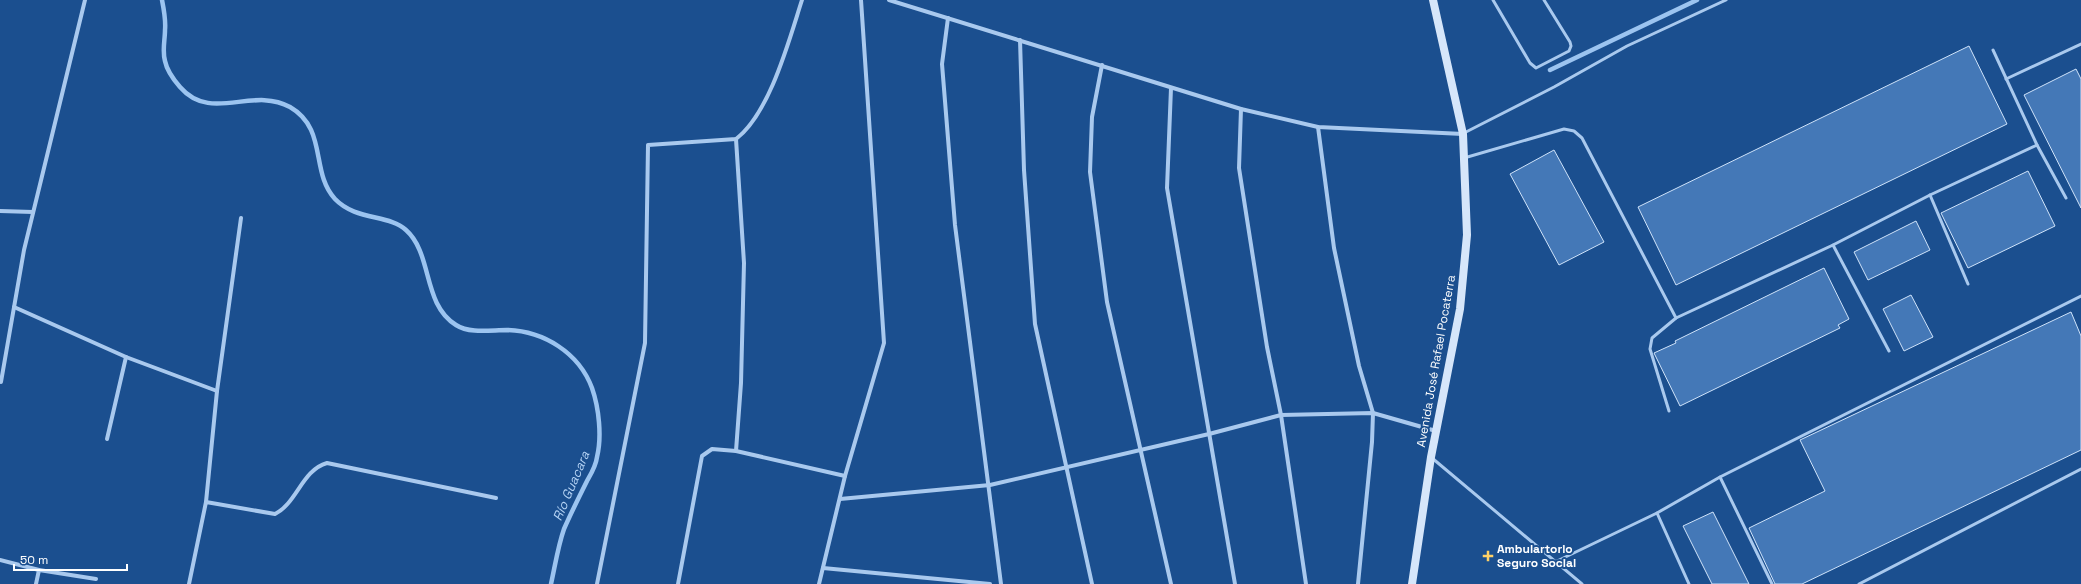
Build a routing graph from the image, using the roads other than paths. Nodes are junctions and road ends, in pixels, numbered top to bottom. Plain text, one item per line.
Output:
1 (85, 0) edge
2 (802, 0) edge
3 (861, 0) edge
4 (889, 0) edge
5 (1433, 0) edge
6 (1493, 0) edge
7 (1544, 0) edge
8 (1726, 0) edge
9 (948, 18) junction
10 (1020, 40) junction
11 (2081, 44) edge
12 (1993, 50) dead end
13 (1102, 65) junction
14 (2006, 79) junction
15 (1171, 88) junction
16 (1241, 109) junction
17 (1318, 127) junction
18 (1463, 134) junction
19 (736, 139) junction
20 (2037, 145) junction
21 (1464, 158) junction
22 (1930, 195) junction
23 (2066, 198) dead end
24 (0, 211) edge
25 (33, 212) junction
26 (241, 218) dead end
27 (1833, 245) junction
28 (1968, 284) dead end
29 (2081, 296) edge
30 (14, 307) junction
31 (1676, 318) junction
32 (1889, 351) dead end
33 (126, 357) junction
34 (1, 382) dead end
35 (217, 391) junction
36 (1670, 411) dead end
37 (1373, 413) junction
38 (1281, 415) junction
39 (1437, 431) junction
40 (1209, 434) junction
41 (107, 439) dead end
42 (1140, 450) junction
43 (736, 451) junction
44 (1431, 457) junction
45 (1067, 468) junction
46 (2081, 469) edge
47 (845, 476) junction
48 (1720, 477) junction
49 (990, 485) junction
50 (496, 498) dead end
51 (840, 499) junction
52 (206, 502) junction
53 (1656, 513) junction
54 (0, 560) edge
55 (1555, 562) junction
56 (823, 568) junction
57 (39, 570) junction
58 (96, 579) dead end
59 (1580, 583) edge
60 (36, 584) edge
61 (190, 584) edge
62 (596, 584) edge
63 (678, 584) edge
64 (819, 584) edge
65 (990, 584) edge
66 (1001, 584) edge
67 (1092, 584) edge
68 (1171, 584) edge
69 (1235, 584) edge
70 (1306, 584) edge
71 (1358, 584) edge
72 (1412, 584) edge
73 (1689, 584) edge
74 (1772, 584) edge
75 (1859, 584) edge

1 - 25 street
2 - 19 street
3 - 47 street
4 - 9 street
5 - 18 street, Avenida José Rafael Pocaterra
6 - 7 lane
8 - 18 lane
9 - 10 street
9 - 49 street
10 - 13 street
10 - 45 street
11 - 14 lane
12 - 14 lane
13 - 15 street
13 - 42 street
14 - 20 lane
15 - 16 street
15 - 40 street
16 - 17 street
16 - 38 street
17 - 18 street
17 - 37 street
18 - 21 street, Avenida José Rafael Pocaterra
19 - 43 street
19 - 62 street
20 - 22 lane
20 - 23 lane
21 - 31 lane
21 - 39 street, Avenida José Rafael Pocaterra
22 - 27 lane
22 - 28 lane
24 - 25 street
25 - 30 street
26 - 35 street
27 - 31 lane
27 - 32 lane
29 - 48 lane
30 - 33 street
30 - 34 street
31 - 36 lane
33 - 35 street
33 - 41 street
35 - 52 street
37 - 38 street
37 - 39 street
37 - 71 street
38 - 40 street
38 - 70 street
39 - 44 street, Avenida José Rafael Pocaterra
40 - 42 street
40 - 69 street
42 - 45 street
42 - 68 street
43 - 47 street
43 - 63 street
44 - 55 lane
44 - 72 street, Avenida José Rafael Pocaterra
45 - 49 street
45 - 67 street
46 - 75 lane
47 - 51 street
48 - 53 lane
48 - 74 lane
49 - 51 street
49 - 66 street
50 - 52 street
51 - 56 street
52 - 61 street
53 - 55 lane
53 - 73 lane
54 - 57 street
55 - 59 lane
56 - 64 street
56 - 65 street
57 - 58 street
57 - 60 street

